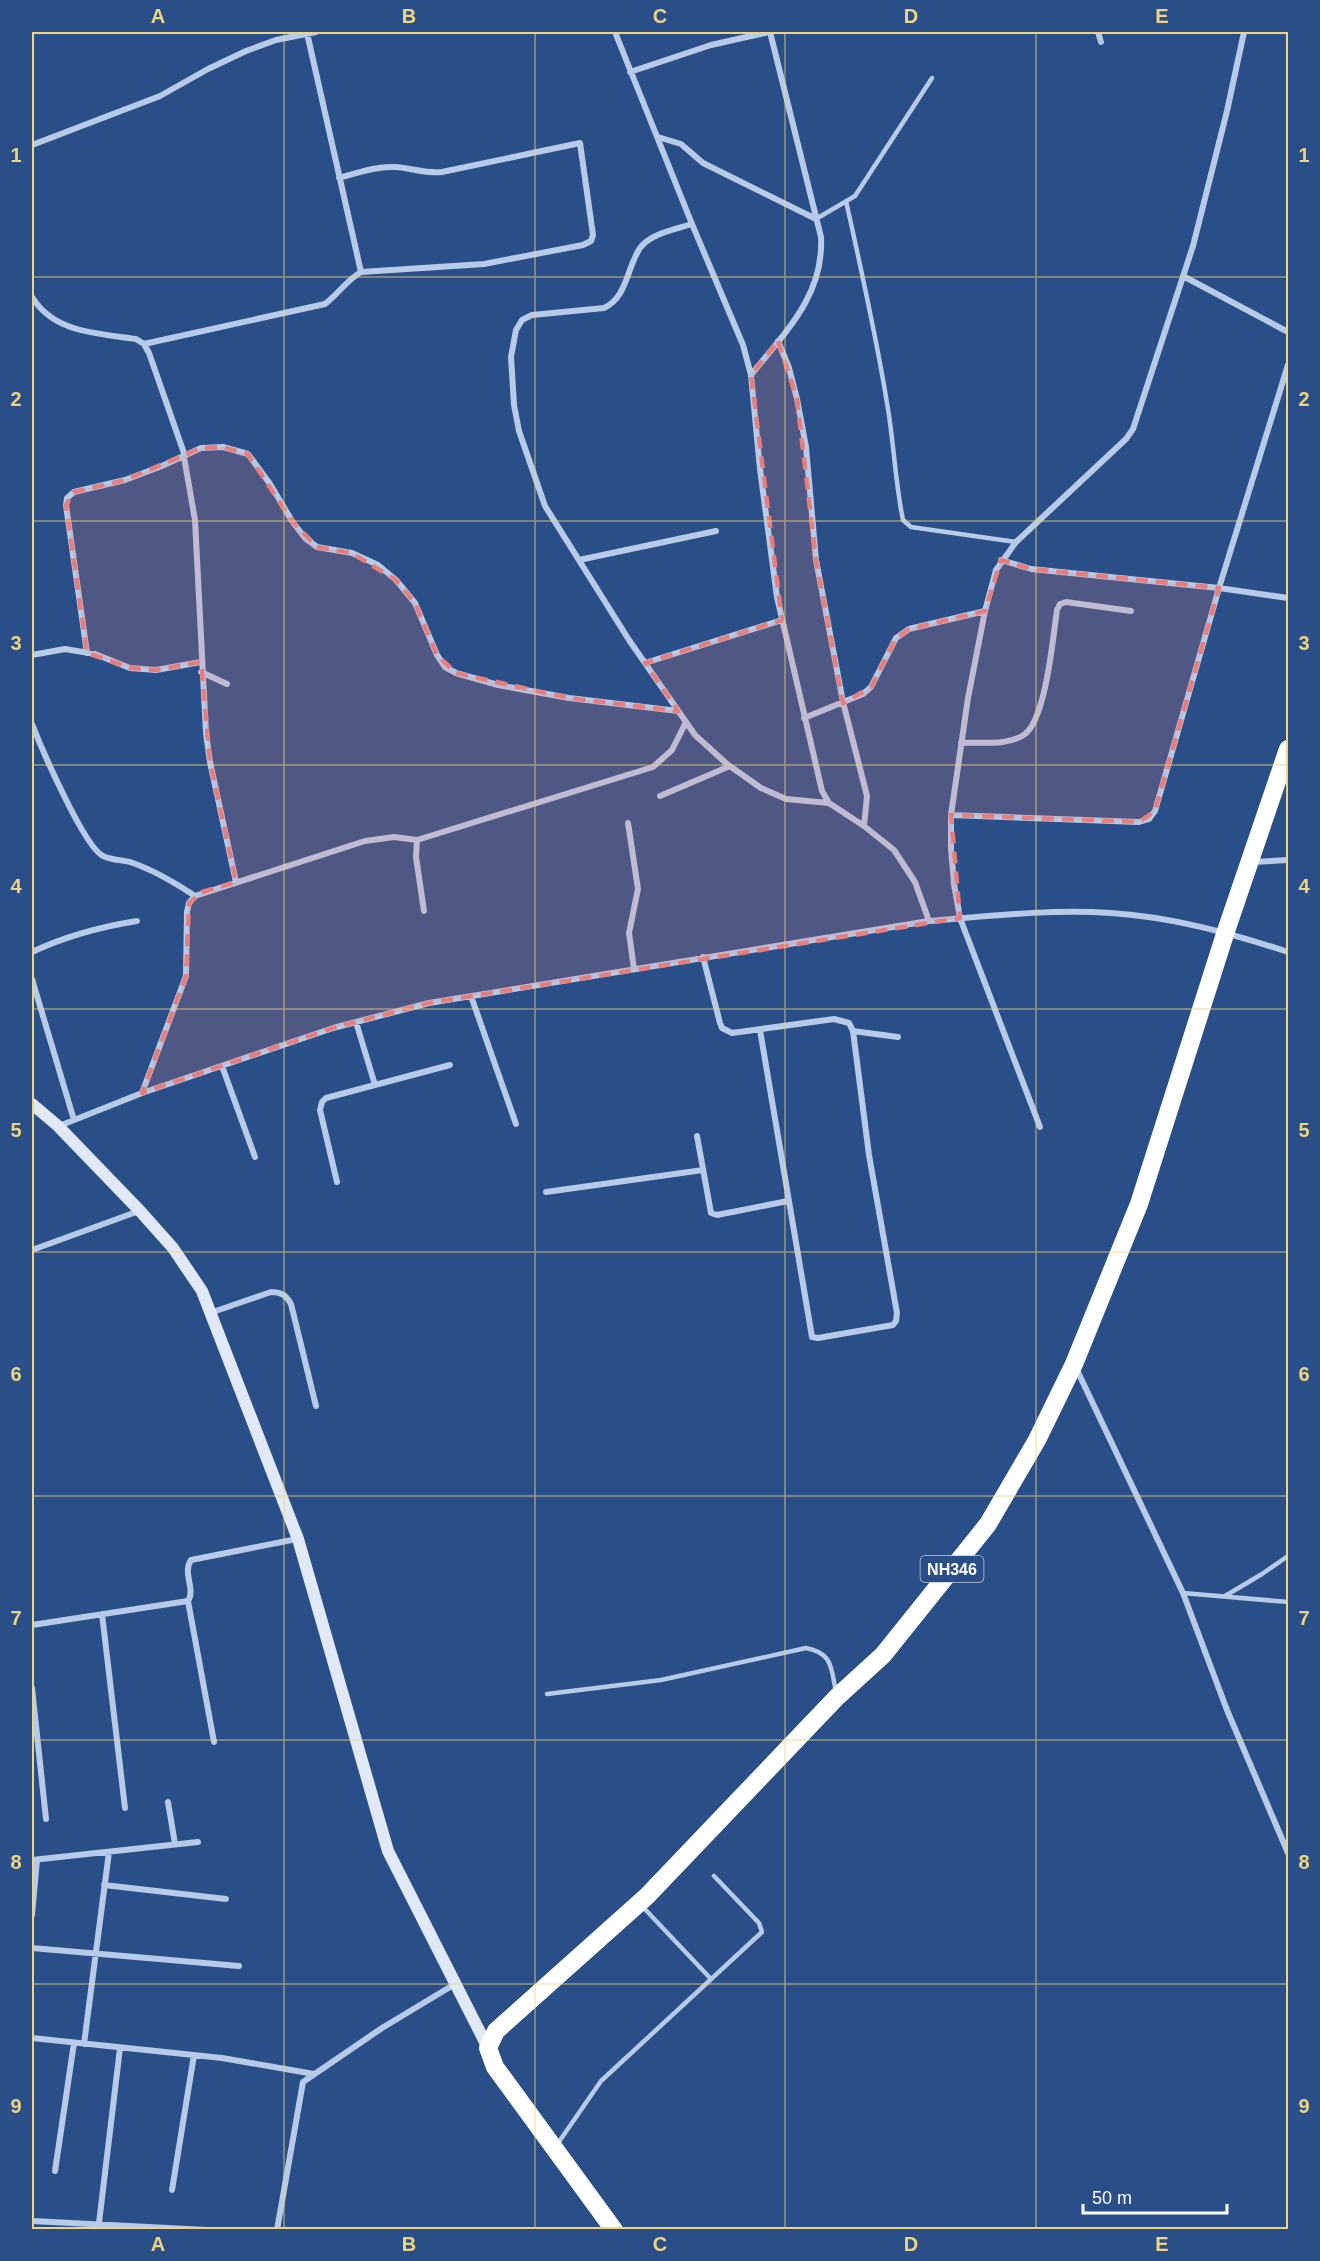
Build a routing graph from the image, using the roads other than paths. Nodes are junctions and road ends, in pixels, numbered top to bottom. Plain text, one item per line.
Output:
1 (316, 32) edge
2 (615, 32) edge
3 (769, 32) edge
4 (1098, 32) edge
5 (1244, 32) edge
6 (307, 33) junction
7 (286, 34) edge
8 (1101, 42) dead end
9 (630, 72) junction
10 (932, 78) dead end
11 (658, 137) junction
12 (32, 145) edge
13 (339, 178) junction
14 (846, 201) junction
15 (816, 219) junction
16 (692, 224) junction
17 (361, 272) junction
18 (1183, 276) junction
19 (32, 297) edge
20 (1288, 332) edge
21 (778, 341) junction
22 (144, 344) junction
23 (1288, 365) edge
24 (751, 375) junction
25 (184, 456) junction
26 (716, 531) dead end
27 (1016, 542) junction
28 (579, 560) junction
29 (1001, 560) junction
30 (1218, 588) junction
31 (1288, 598) edge
32 (985, 611) junction
33 (1131, 611) dead end
34 (782, 620) junction
35 (87, 653) junction
36 (32, 655) edge
37 (201, 662) junction
38 (645, 663) junction
39 (201, 672) junction
40 (227, 684) dead end
41 (843, 702) junction
42 (678, 711) junction
43 (804, 718) junction
44 (686, 722) junction
45 (32, 724) edge
46 (961, 743) junction
47 (1288, 749) edge
48 (730, 766) junction
49 (660, 795) dead end
50 (829, 803) junction
51 (951, 814) junction
52 (628, 824) dead end
53 (864, 825) junction
54 (417, 840) junction
55 (1288, 860) edge
56 (1251, 862) junction
57 (236, 882) junction
58 (195, 897) junction
59 (424, 911) dead end
60 (960, 918) junction
61 (137, 921) dead end
62 (929, 921) junction
63 (1226, 931) junction
64 (32, 952) edge
65 (1288, 952) edge
66 (704, 957) junction
67 (634, 969) junction
68 (32, 979) edge
69 (471, 996) junction
70 (356, 1022) junction
71 (760, 1030) junction
72 (853, 1030) junction
73 (898, 1037) dead end
74 (450, 1065) dead end
75 (222, 1066) junction
76 (375, 1085) junction
77 (142, 1093) junction
78 (32, 1104) edge
79 (74, 1120) junction
80 (516, 1124) dead end
81 (58, 1126) junction
82 (1040, 1126) dead end
83 (697, 1136) dead end
84 (255, 1157) dead end
85 (703, 1170) junction
86 (337, 1182) dead end
87 (546, 1192) dead end
88 (788, 1201) junction
89 (140, 1211) junction
90 (32, 1250) edge
91 (210, 1313) junction
92 (1074, 1364) junction
93 (316, 1406) dead end
94 (298, 1539) junction
95 (1288, 1556) edge
96 (1184, 1593) junction
97 (1225, 1597) junction
98 (188, 1601) junction
99 (1288, 1602) edge
100 (102, 1614) junction
101 (32, 1625) edge
102 (32, 1688) edge
103 (547, 1694) dead end
104 (837, 1697) junction
105 (32, 1703) edge
106 (214, 1742) dead end
107 (168, 1802) dead end
108 (125, 1808) dead end
109 (46, 1819) dead end
110 (198, 1842) dead end
111 (175, 1844) junction
112 (109, 1852) junction
113 (1288, 1853) edge
114 (34, 1860) edge
115 (714, 1876) dead end
116 (104, 1885) junction
117 (226, 1899) dead end
118 (639, 1904) junction
119 (32, 1915) edge
120 (32, 1948) edge
121 (96, 1953) junction
122 (239, 1966) dead end
123 (711, 1979) junction
124 (455, 1983) junction
125 (32, 2038) edge
126 (74, 2043) junction
127 (84, 2044) junction
128 (120, 2048) junction
129 (488, 2048) junction
130 (194, 2055) junction
131 (315, 2074) junction
132 (554, 2148) junction
133 (55, 2171) dead end
134 (172, 2190) dead end
135 (32, 2221) edge
136 (99, 2223) junction
137 (207, 2229) edge
138 (277, 2229) edge
139 (614, 2229) edge

1 - 6 street
2 - 9 street
3 - 9 street
3 - 15 street
4 - 8 street
5 - 18 street
6 - 7 street
6 - 13 street
7 - 12 street
9 - 11 street
10 - 14 lane
11 - 15 street
11 - 16 street
13 - 17 street
13 - 17 street
14 - 15 lane
14 - 27 lane
15 - 21 street
16 - 24 street
16 - 28 street
17 - 22 street
18 - 20 street
18 - 27 street
19 - 22 street
21 - 24 street
21 - 41 street
22 - 25 street
23 - 30 street
24 - 34 street
25 - 35 street
25 - 37 street
25 - 42 street
26 - 28 street
27 - 29 street
28 - 38 street
29 - 30 street
29 - 32 street
30 - 31 street
30 - 51 street
32 - 41 street
32 - 46 street
33 - 46 street
34 - 38 street
34 - 43 street
35 - 36 street
35 - 37 street
37 - 39 street
38 - 42 street
39 - 40 street
39 - 57 street
41 - 43 street
41 - 53 street
42 - 44 street
43 - 50 street
44 - 48 street
44 - 54 street
45 - 58 street
46 - 51 street
47 - 56 highway, NH346
48 - 49 street
48 - 50 street
50 - 53 street
51 - 60 street
52 - 67 street
53 - 62 street
54 - 57 street
54 - 59 street
55 - 56 street
56 - 63 highway, NH346
57 - 58 street
58 - 77 street
60 - 62 street
60 - 63 street
60 - 82 street
61 - 64 street
62 - 66 street
63 - 65 street
63 - 92 highway, NH346
66 - 67 street
66 - 71 street
67 - 69 street
68 - 79 street
69 - 70 street
69 - 80 street
70 - 75 street
70 - 76 street
71 - 72 street
71 - 88 street
72 - 73 street
72 - 88 street
74 - 76 street
75 - 77 street
75 - 84 street
76 - 86 street
77 - 79 street
78 - 81 main road
79 - 81 street
81 - 89 main road
83 - 85 street
85 - 87 street
85 - 88 street
89 - 90 street
89 - 91 main road
91 - 93 street
91 - 94 main road
92 - 96 street
92 - 104 highway, NH346
94 - 98 street
94 - 124 main road
95 - 97 lane
96 - 97 lane
96 - 113 street
97 - 99 lane
98 - 100 street
98 - 106 street
100 - 101 street
100 - 108 street
102 - 105 street
103 - 104 lane
104 - 118 highway, NH346
105 - 109 street
107 - 111 street
110 - 111 street
111 - 112 street
112 - 114 street
112 - 116 street
114 - 119 street
115 - 123 lane
116 - 117 street
116 - 121 street
118 - 123 lane
118 - 129 highway, NH346
120 - 121 street
121 - 122 street
121 - 127 street
123 - 132 lane
124 - 129 main road
124 - 131 street
125 - 126 street
126 - 127 street
126 - 133 street
127 - 128 street
128 - 130 street
128 - 136 street
129 - 132 highway
130 - 131 street
130 - 134 street
131 - 138 street
132 - 139 highway
135 - 136 street
136 - 137 street

